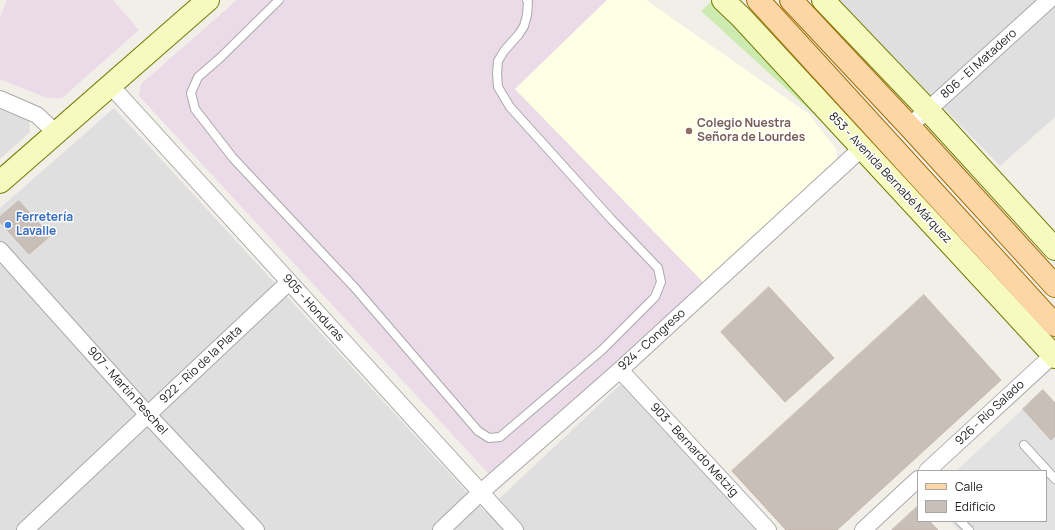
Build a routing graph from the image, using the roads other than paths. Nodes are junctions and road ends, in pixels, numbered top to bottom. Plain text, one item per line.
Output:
1 (208, 0) edge
2 (279, 0) edge
3 (527, 0) edge
4 (723, 0) edge
5 (758, 0) edge
6 (792, 0) edge
7 (823, 0) edge
8 (1049, 0) edge
9 (111, 86) junction
10 (0, 99) edge
11 (928, 110) junction
12 (909, 126) junction
13 (56, 133) junction
14 (862, 148) junction
15 (0, 182) edge
16 (0, 250) edge
17 (1055, 250) edge
18 (289, 282) junction
19 (1055, 286) edge
20 (1055, 325) edge
21 (1054, 356) edge
22 (620, 370) junction
23 (148, 415) junction
24 (1024, 445) dead end
25 (928, 470) edge
26 (1047, 470) edge
27 (1047, 470) edge
28 (1055, 479) edge
29 (917, 480) edge
30 (480, 493) junction
31 (961, 522) edge
32 (25, 530) edge
33 (256, 530) edge
34 (441, 530) edge
35 (515, 530) edge
36 (768, 530) edge
37 (863, 530) edge
38 (968, 530) edge

1 - 9 street
2 - 3 lane
4 - 14 street, 853 - Avenida Bernabé Márquez
5 - 20 main road, 853 - Avenida Bernabé Márquez
6 - 12 main road
7 - 11 street
8 - 11 street, 806 - El Matadero
9 - 13 street
9 - 18 street, 905 - Honduras
10 - 13 street
11 - 12 street, 806 - El Matadero
11 - 17 street
12 - 19 main road
13 - 15 street
14 - 21 street, 853 - Avenida Bernabé Márquez
14 - 22 street, 924 - Congreso
16 - 23 street, 907 - Martín Peschel
18 - 23 street, 922 - Río de la Plata
18 - 30 street, 905 - Honduras
21 - 25 street, 926 - Río Salado
22 - 30 street, 924 - Congreso
22 - 36 street, 903 - Bernardo Metzig
23 - 32 street, 922 - Río de la Plata
23 - 33 street, 907 - Martín Peschel
24 - 27 lane
26 - 28 lane
29 - 37 street
30 - 34 street, 924 - Congreso
30 - 35 street, 905 - Honduras
31 - 38 lane

